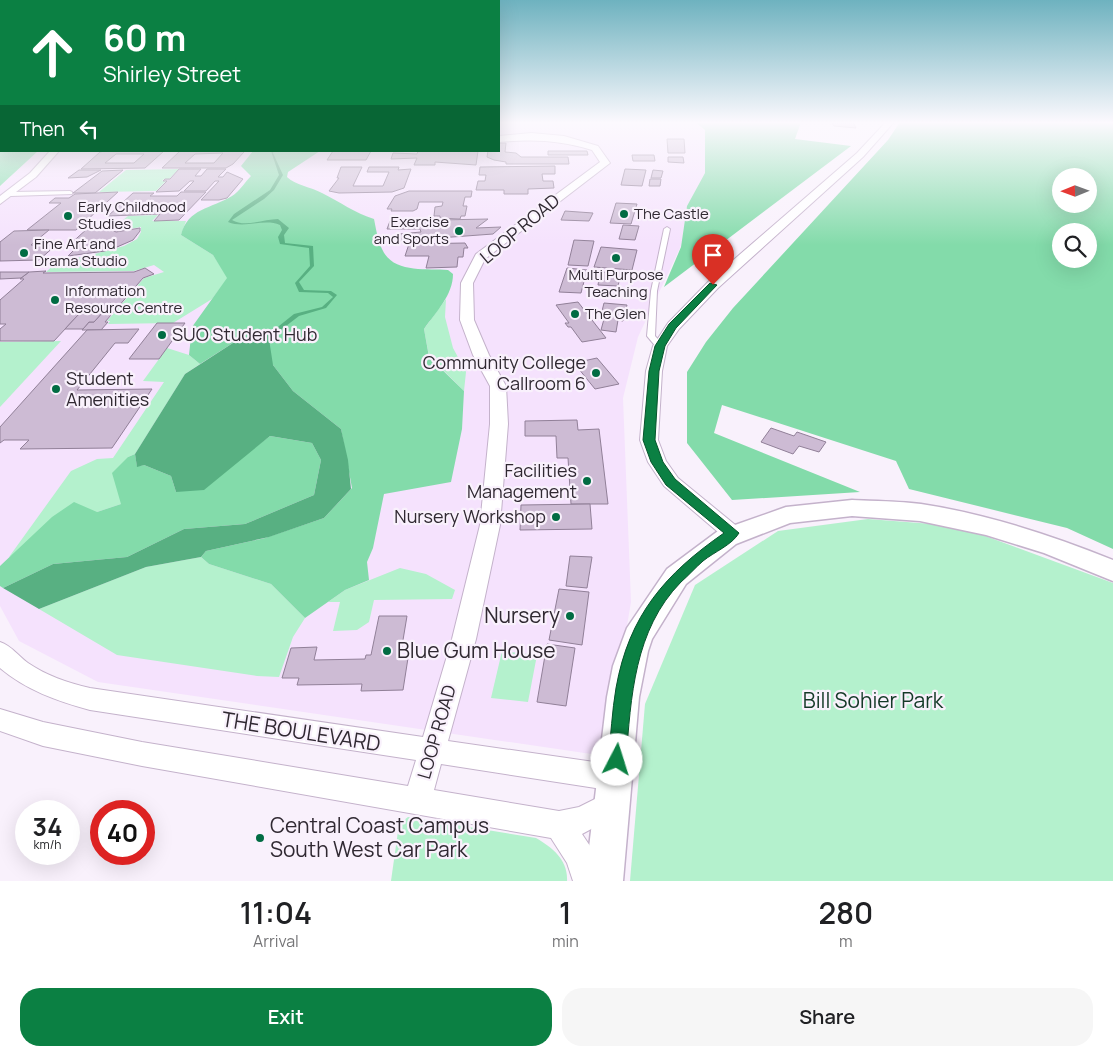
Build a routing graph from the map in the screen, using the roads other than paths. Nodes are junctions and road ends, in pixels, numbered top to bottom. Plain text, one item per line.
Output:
1 (44, 163) edge
2 (605, 163) edge
3 (851, 163) edge
4 (70, 193) dead end
5 (11, 194) junction
6 (0, 201) edge
7 (667, 229) dead end
8 (660, 346) junction
9 (732, 533) junction
10 (1113, 571) edge
11 (0, 652) edge
12 (0, 720) edge
13 (430, 752) junction
14 (613, 791) junction
15 (417, 802) junction
16 (559, 825) junction
17 (588, 881) edge
18 (604, 881) edge

1 - 5 street
2 - 13 street, LOOP ROAD
3 - 8 street
4 - 5 lane
5 - 6 street
7 - 8 lane
8 - 9 street
9 - 10 street
9 - 14 street
11 - 13 street, THE BOULEVARD
12 - 15 street
13 - 14 street, THE BOULEVARD
13 - 15 street, LOOP ROAD
14 - 16 street
14 - 18 street
15 - 16 street
16 - 17 street

